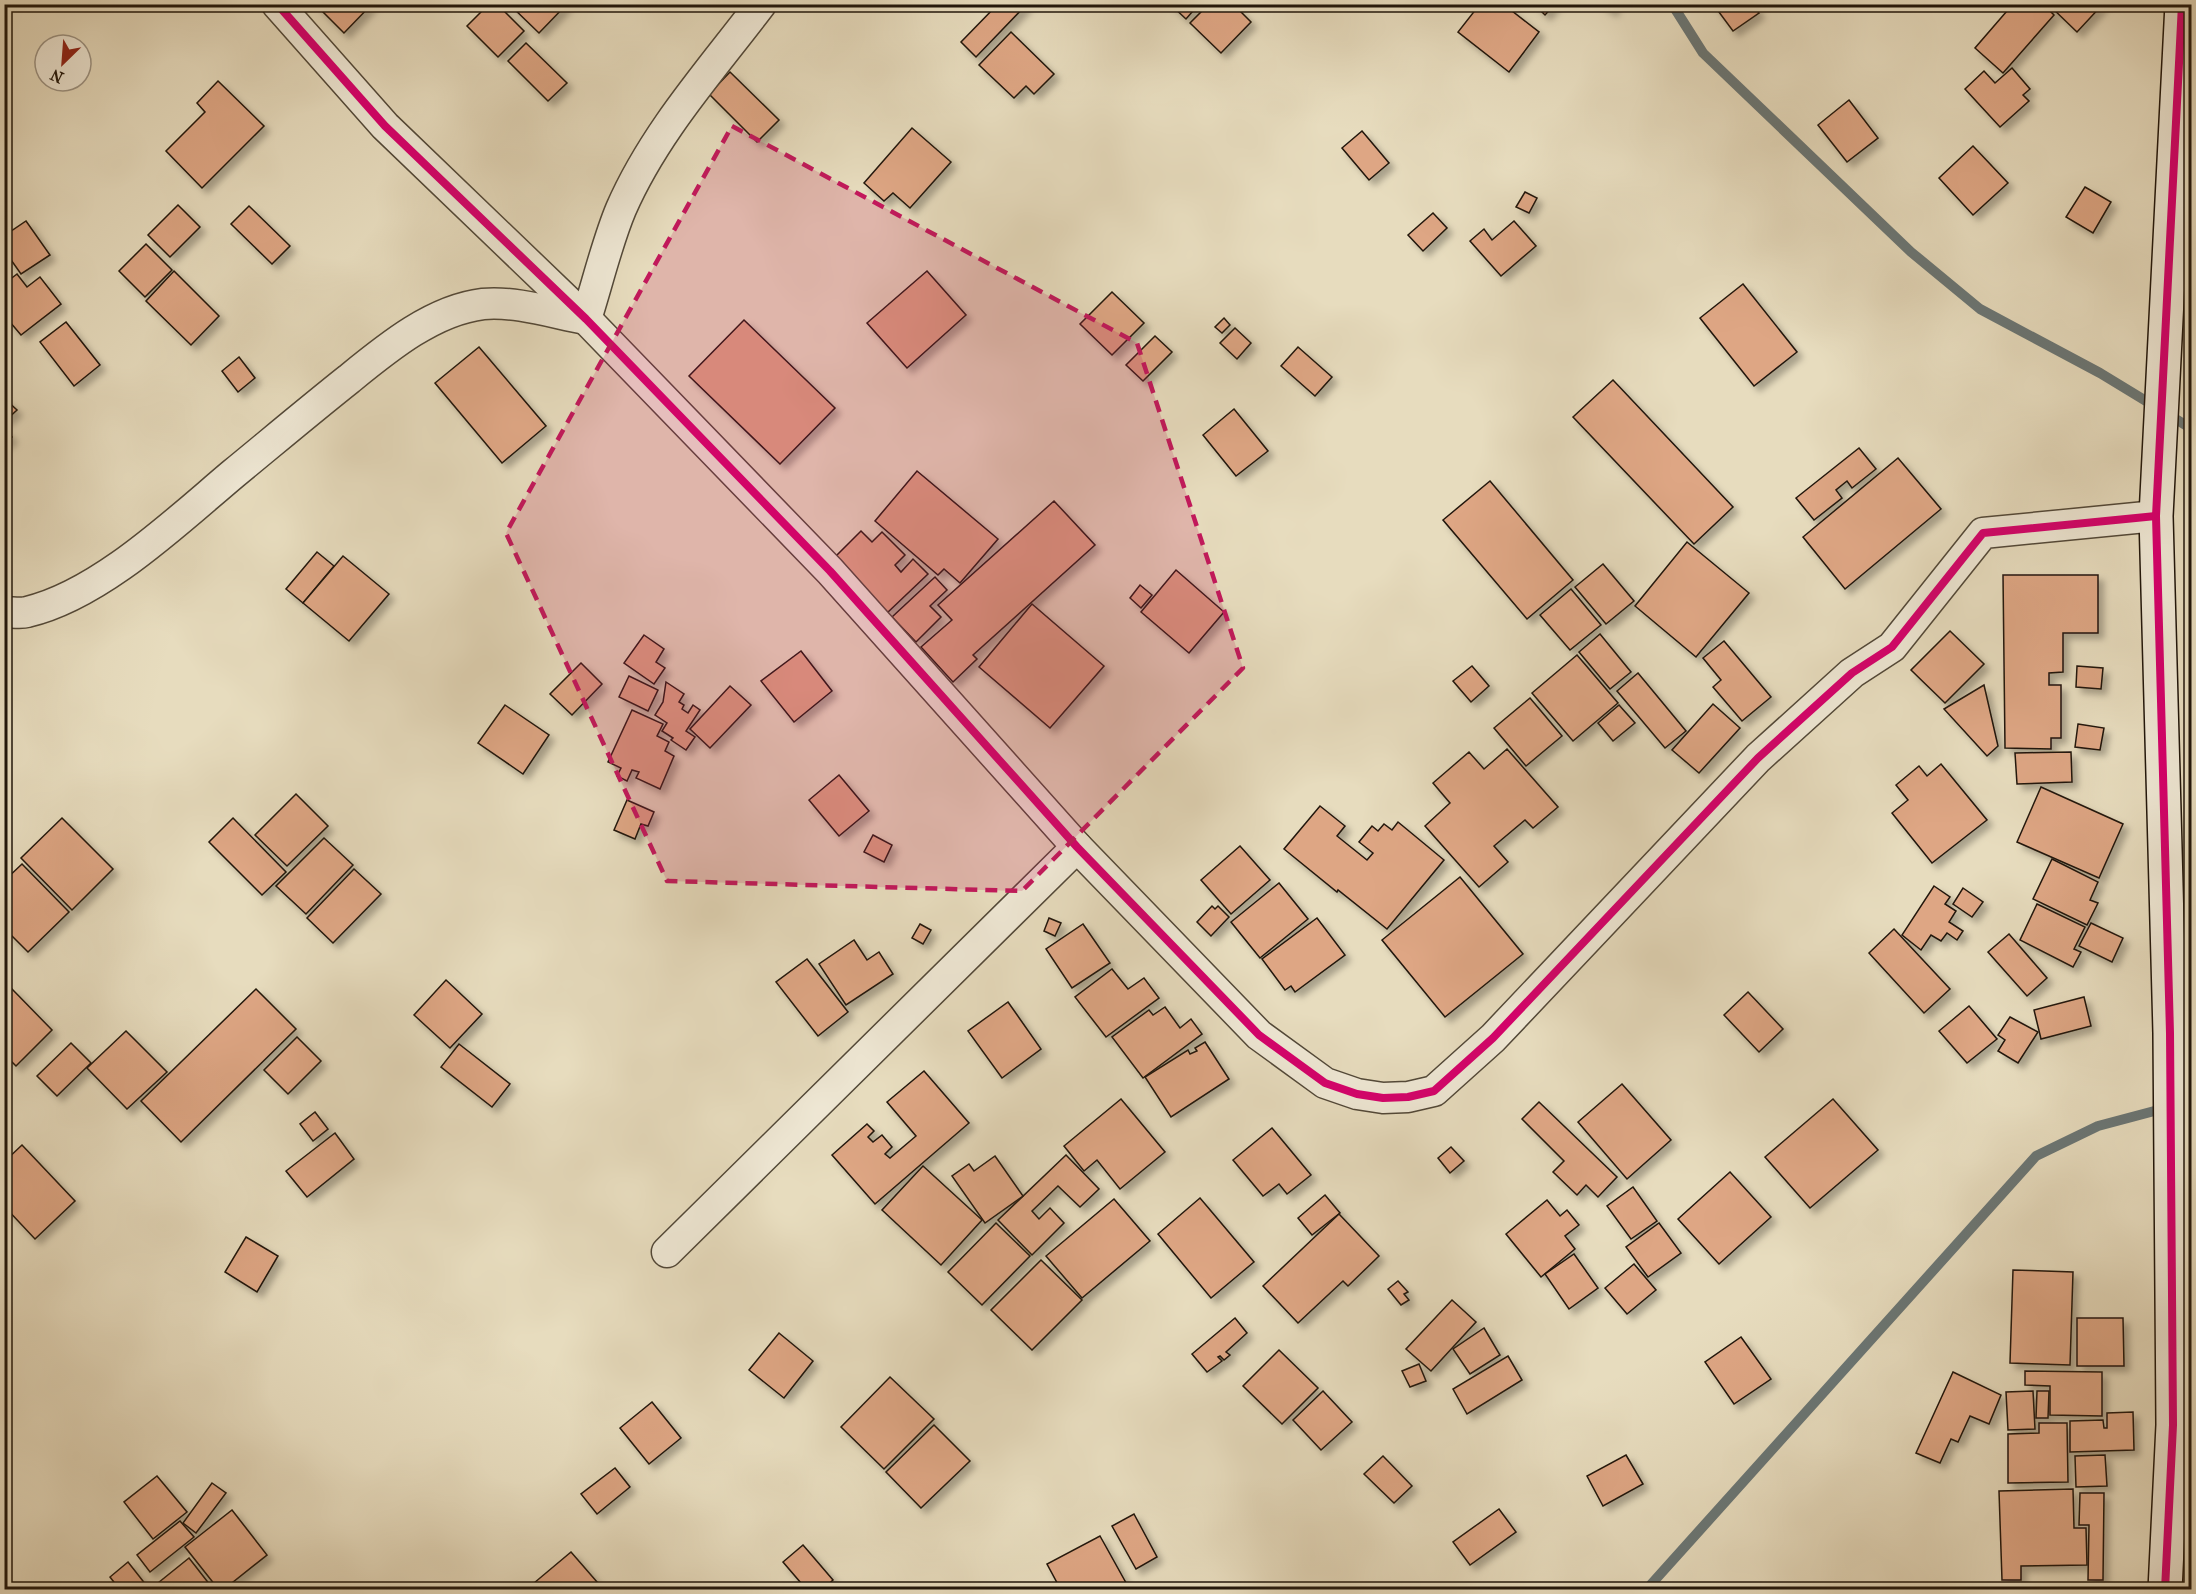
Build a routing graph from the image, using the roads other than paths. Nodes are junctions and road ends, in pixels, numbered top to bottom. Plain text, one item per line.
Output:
1 (277, 4) edge
2 (761, 4) edge
3 (2182, 4) edge
4 (586, 319) junction
5 (2156, 516) junction
6 (4, 612) edge
7 (1077, 847) junction
8 (667, 1252) dead end
9 (2182, 1427) edge
10 (2165, 1590) edge

1 - 4 street
2 - 4 street
3 - 5 street
4 - 6 street
4 - 7 street
5 - 7 street
5 - 9 street
7 - 8 street
9 - 10 street

